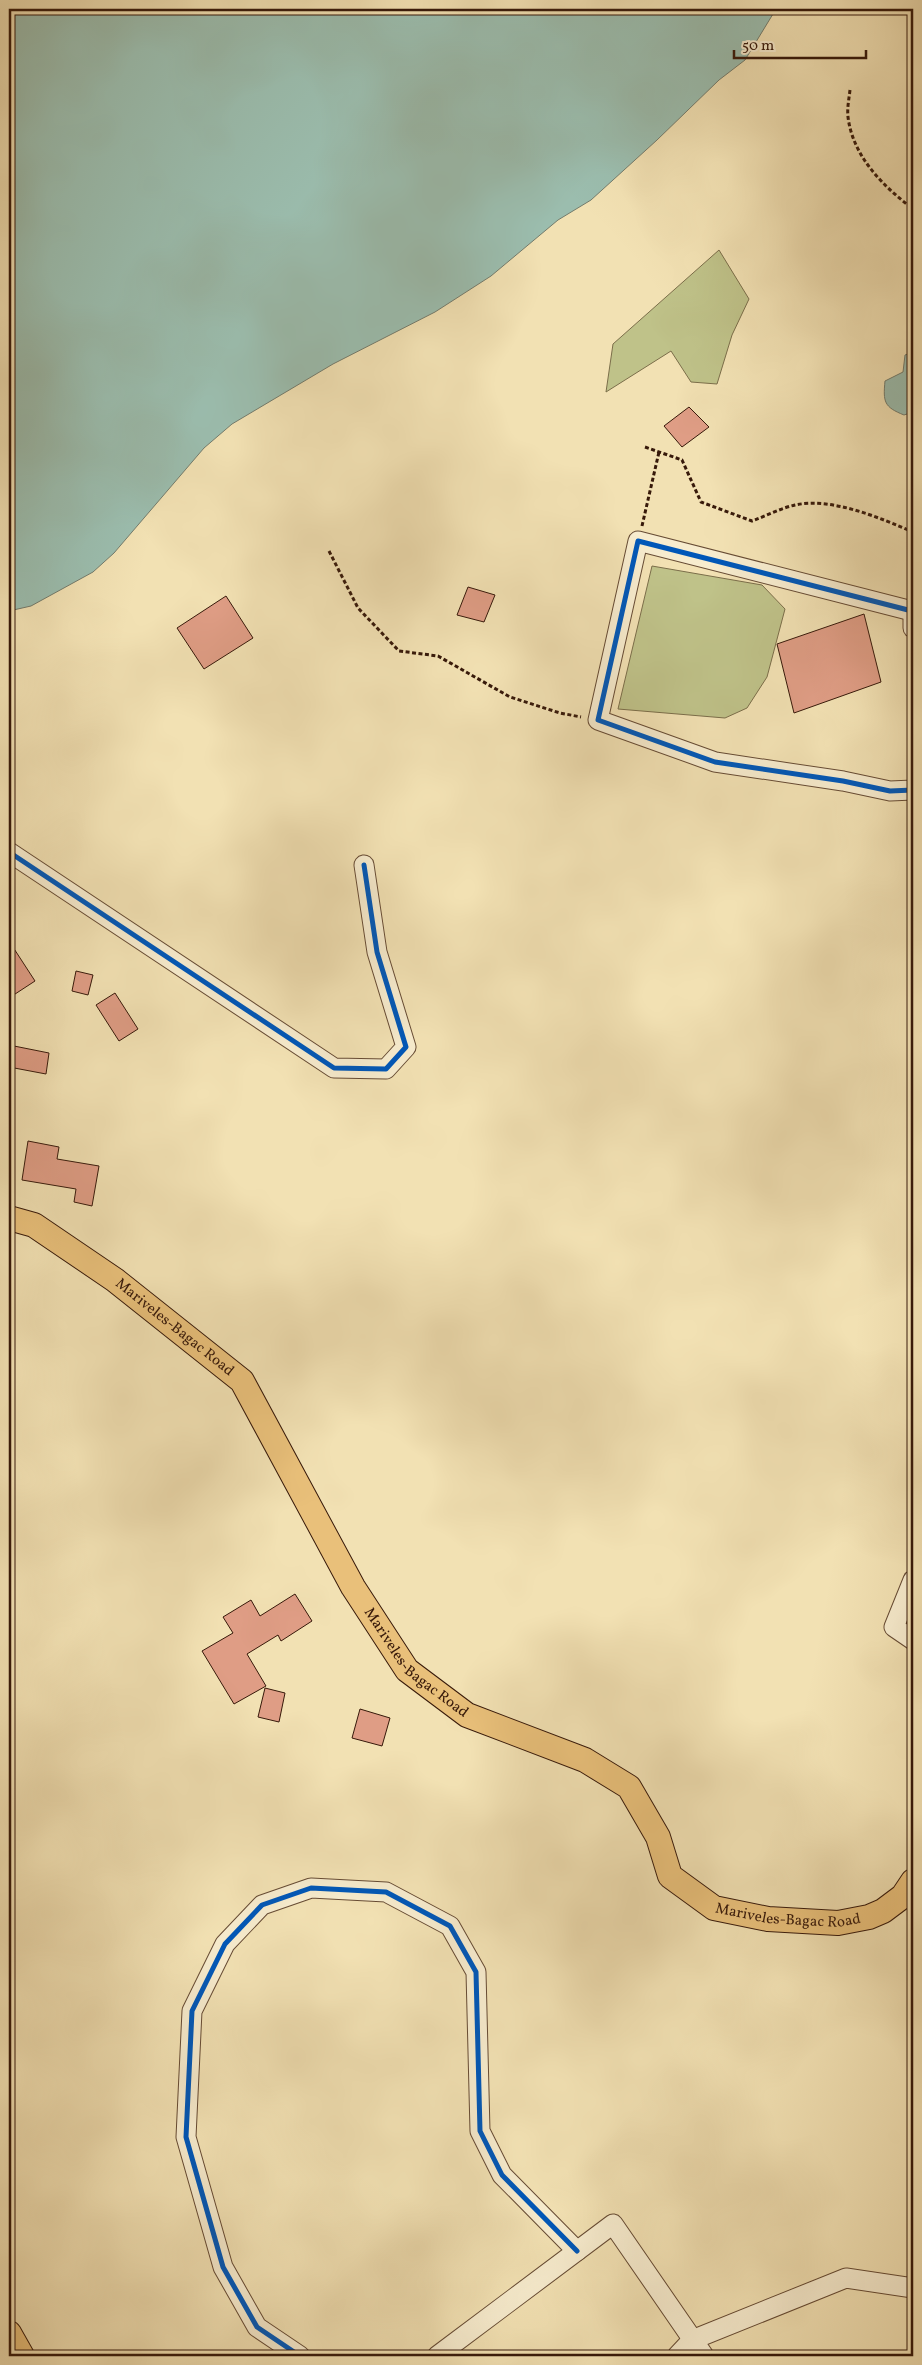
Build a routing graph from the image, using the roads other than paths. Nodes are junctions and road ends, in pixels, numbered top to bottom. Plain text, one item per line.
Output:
1 (913, 616) edge
2 (913, 790) edge
3 (9, 852) edge
4 (364, 865) dead end
5 (9, 1218) edge
6 (913, 1580) edge
7 (913, 1640) edge
8 (913, 1881) edge
9 (577, 2251) junction
10 (913, 2288) edge
11 (9, 2333) edge
12 (692, 2340) junction
13 (22, 2356) edge
14 (300, 2356) edge
15 (437, 2356) edge
16 (677, 2356) edge
17 (704, 2356) edge

1 - 2 street
3 - 4 street
5 - 8 main road, Mariveles-Bagac Road
6 - 7 street
9 - 12 street
9 - 14 street
9 - 15 street
10 - 12 street
11 - 13 main road
12 - 16 street
12 - 17 street

